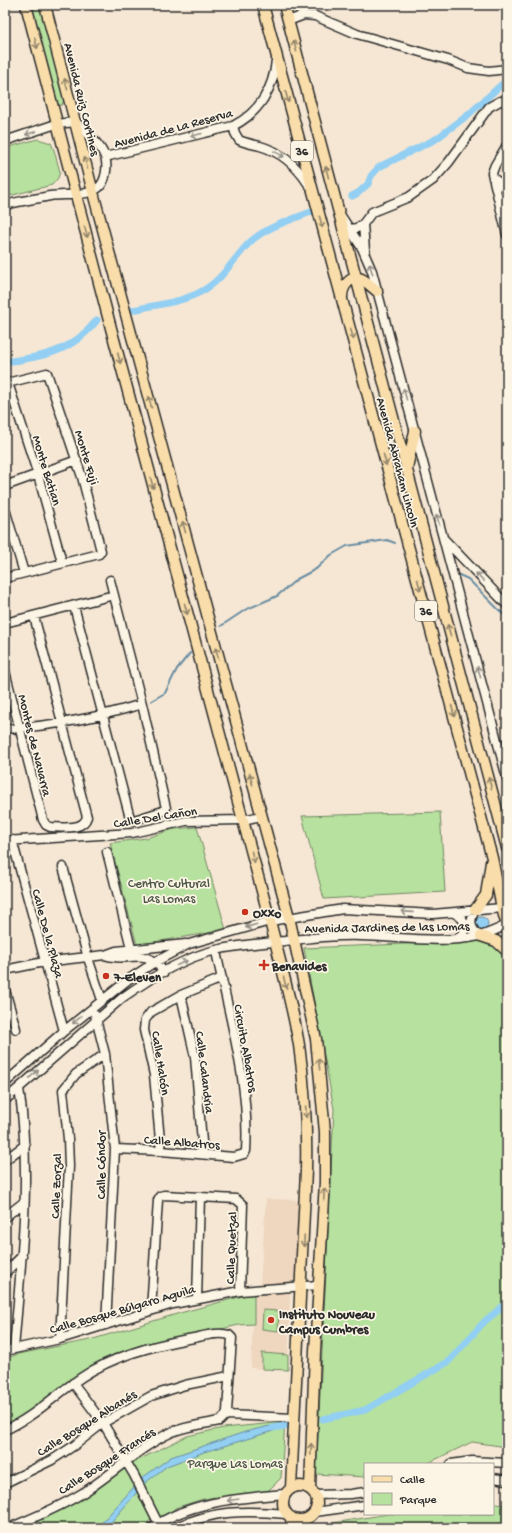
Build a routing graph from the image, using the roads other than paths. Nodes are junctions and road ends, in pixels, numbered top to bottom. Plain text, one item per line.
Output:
1 (26, 5) edge
2 (45, 5) edge
3 (263, 5) edge
4 (284, 5) edge
5 (288, 20) junction
6 (276, 56) junction
7 (507, 69) edge
8 (507, 101) edge
9 (76, 122) junction
10 (56, 124) junction
11 (234, 126) junction
12 (5, 141) edge
13 (507, 145) edge
14 (105, 157) junction
15 (492, 178) junction
16 (507, 188) edge
17 (313, 191) junction
18 (75, 194) junction
19 (94, 196) junction
20 (5, 205) edge
21 (337, 210) junction
22 (364, 224) junction
23 (350, 229) junction
24 (506, 231) edge
25 (365, 253) junction
26 (356, 278) junction
27 (377, 291) junction
28 (342, 297) junction
29 (125, 310) junction
30 (107, 315) junction
31 (48, 373) joint
32 (415, 431) junction
33 (77, 460) junction
34 (407, 470) junction
35 (38, 475) junction
36 (5, 486) edge
37 (5, 509) edge
38 (442, 538) junction
39 (62, 562) junction
40 (24, 573) junction
41 (5, 578) edge
42 (110, 580) dead end
43 (114, 595) junction
44 (507, 605) edge
45 (74, 606) junction
46 (34, 616) junction
47 (5, 623) edge
48 (5, 671) edge
49 (142, 704) junction
50 (104, 715) junction
51 (62, 723) junction
52 (19, 728) junction
53 (5, 729) edge
54 (507, 778) edge
55 (261, 816) junction
56 (243, 820) junction
57 (9, 840) edge
58 (507, 848) edge
59 (107, 852) dead end
60 (492, 858) junction
61 (63, 867) dead end
62 (475, 910) junction
63 (504, 910) edge
64 (454, 913) junction
65 (289, 917) junction
66 (270, 921) junction
67 (507, 925) edge
68 (480, 936) junction
69 (294, 940) junction
70 (455, 940) junction
71 (275, 942) junction
72 (189, 944) junction
73 (216, 950) junction
74 (507, 951) edge
75 (132, 953) junction
76 (88, 958) junction
77 (44, 962) junction
78 (155, 962) junction
79 (5, 970) edge
80 (164, 972) junction
81 (222, 978) junction
82 (5, 990) edge
83 (181, 995) junction
84 (102, 1000) junction
85 (92, 1008) junction
86 (96, 1020) junction
87 (16, 1029) dead end
88 (64, 1032) junction
89 (105, 1054) junction
90 (5, 1083) edge
91 (19, 1088) junction
92 (5, 1100) edge
93 (25, 1145) junction
94 (115, 1150) junction
95 (161, 1151) junction
96 (246, 1151) joint
97 (203, 1154) junction
98 (5, 1160) edge
99 (200, 1198) junction
100 (24, 1202) junction
101 (5, 1217) edge
102 (22, 1256) junction
103 (5, 1272) edge
104 (319, 1285) junction
105 (301, 1286) junction
106 (240, 1291) junction
107 (197, 1299) junction
108 (151, 1310) junction
109 (106, 1325) junction
110 (60, 1339) junction
111 (14, 1349) junction
112 (297, 1350) junction
113 (315, 1351) junction
114 (5, 1352) edge
115 (229, 1376) junction
116 (73, 1384) junction
117 (223, 1418) junction
118 (293, 1418) junction
119 (103, 1423) junction
120 (5, 1430) edge
121 (126, 1462) junction
122 (458, 1463) edge
123 (507, 1463) edge
124 (494, 1478) edge
125 (507, 1480) edge
126 (5, 1483) edge
127 (288, 1491) junction
128 (313, 1491) junction
129 (364, 1492) edge
130 (258, 1496) junction
131 (364, 1505) edge
132 (259, 1512) junction
133 (312, 1515) junction
134 (289, 1516) junction
135 (157, 1526) edge
136 (9, 1528) edge
137 (174, 1528) edge
138 (292, 1528) edge
139 (311, 1528) edge

1 -> 10 main road
9 -> 2 main road, Avenida Ruiz Cortines
3 - 6 main road, Avenida Abraham Lincoln / 36
4 - 5 main road, 36
5 - 7 street
21 -> 5 main road, 36
6 - 11 street, Avenida de La Reserva
6 -> 17 main road, Avenida Abraham Lincoln / 36
8 - 22 street
9 - 10 street
9 - 14 street, Avenida de La Reserva
19 -> 9 main road, Avenida Ruiz Cortines
10 -> 12 street
10 - 18 main road
11 -> 14 street, Avenida de La Reserva
11 -> 17 street
13 - 15 street
14 - 19 street, Avenida de La Reserva
15 - 16 street
15 - 24 street
17 -> 28 main road, Avenida Abraham Lincoln / 36
18 - 19 street
18 - 20 street
18 -> 30 main road
19 - 29 main road, Avenida Ruiz Cortines
21 - 23 street
21 - 26 main road, 36
22 - 23 street
22 - 25 street
23 - 25 street
27 -> 25 street
26 - 27 main road
26 - 28 main road
26 - 34 main road, 36
32 -> 27 street
28 -> 60 main road, Avenida Abraham Lincoln / 36
29 - 30 main road
55 -> 29 main road, Avenida Ruiz Cortines
30 -> 56 main road
31 - 33 street, Monte Fuji
31 - 35 street, Monte Batian
32 - 34 main road
38 -> 32 street
33 - 35 street
33 - 39 street, Monte Fuji
58 -> 34 main road, 36
35 - 36 street
35 - 39 street, Monte Batian
37 - 40 street
44 -> 38 street
54 -> 38 street
39 - 40 street
40 - 41 street
42 - 43 street
43 - 45 street
43 - 49 street
45 - 46 street
45 - 50 street
46 - 47 street
46 - 51 street
48 - 52 street, Montes de Navarra
49 - 50 street
49 - 50 street
50 - 51 street
51 - 52 street
51 - 52 street, Montes de Navarra
52 - 53 street
55 - 56 street, Calle Del Cañon
55 - 65 main road, Avenida Ruiz Cortines
56 - 57 street, Calle Del Cañon
56 -> 66 main road
57 - 77 street, Calle De la Plaza
59 - 75 street
60 - 62 main road
60 - 63 main road, Avenida Abraham Lincoln / 36
61 - 76 street
62 - 63 street, Avenida Jardines de las Lomas
62 - 64 street, Avenida Jardines de las Lomas
62 - 68 street
63 - 67 main road, Avenida Abraham Lincoln / 36
64 -> 65 street, Avenida Jardines de las Lomas
64 - 70 street
65 - 66 street, Avenida Jardines de las Lomas
65 - 69 main road, Avenida Ruiz Cortines
66 - 71 main road
66 -> 72 street, Avenida Jardines de las Lomas
67 - 68 street, Avenida Jardines de las Lomas
68 - 70 street, Avenida Jardines de las Lomas
68 - 74 main road
69 - 70 street, Avenida Jardines de las Lomas
69 - 71 street, Avenida Jardines de las Lomas
104 -> 69 main road, Avenida Ruiz Cortines
71 - 73 street, Avenida Jardines de las Lomas
71 -> 105 main road
72 - 75 street
72 - 78 street, Avenida Jardines de las Lomas
80 -> 73 street, Avenida Jardines de las Lomas
73 - 81 street, Circuito Albatros
75 - 76 street
75 - 78 street
76 - 77 street
76 - 84 street
77 - 79 street
77 - 88 street, Calle De la Plaza
78 - 80 street
78 - 84 street, Avenida Jardines de las Lomas
80 - 86 street, Avenida Jardines de las Lomas
81 - 83 street, Calle Halcón
81 - 96 street, Circuito Albatros
82 - 87 street
83 - 95 street, Calle Halcón
83 - 97 street, Calle Calandria
84 - 85 street, Avenida Jardines de las Lomas
85 - 86 street, Calle Cóndor
85 -> 88 street, Avenida Jardines de las Lomas
86 - 89 street, Calle Cóndor
91 -> 86 street, Avenida Jardines de las Lomas
88 - 90 street, Avenida Jardines de las Lomas
89 - 94 street, Calle Cóndor
89 - 110 street, Calle Zorzal
91 - 92 street, Avenida Jardines de las Lomas
91 - 93 street
93 - 98 street
93 - 100 street
94 - 95 street, Calle Albatros
94 - 109 street, Calle Cóndor
95 - 97 street, Calle Albatros
96 - 97 street, Calle Albatros
99 - 106 street, Calle Quetzal
99 - 107 street
99 - 108 street
100 - 101 street
100 - 102 street
102 - 103 street
102 - 111 street
104 - 105 street, Calle Bosque Búlgaro Aguila
104 - 113 main road, Avenida Ruiz Cortines
105 - 106 street, Calle Bosque Búlgaro Aguila
105 - 112 main road
106 - 107 street, Calle Bosque Búlgaro Aguila
107 - 108 street, Calle Bosque Búlgaro Aguila
108 - 109 street, Calle Bosque Búlgaro Aguila
109 - 110 street, Calle Bosque Búlgaro Aguila
110 - 111 street, Calle Bosque Búlgaro Aguila
111 - 114 street, Calle Bosque Búlgaro Aguila
112 - 113 main road
112 - 118 main road
128 -> 113 main road, Avenida Ruiz Cortines
115 - 116 street
115 - 117 street
115 - 119 street, Calle Bosque Albanés
116 - 119 street
116 - 120 street
117 - 118 street, Calle Bosque Francés
117 - 121 street, Calle Bosque Francés
118 - 127 main road
119 - 121 street
119 - 126 street, Calle Bosque Albanés
121 - 135 street
121 - 136 street, Calle Bosque Francés
122 - 123 street
124 - 125 street
127 - 128 main road
127 - 130 street
127 - 134 main road
128 - 129 street
128 - 133 main road
130 - 132 street
130 -> 135 street
131 - 133 street
132 - 134 street
132 - 137 street
133 - 134 main road
133 - 139 main road
134 - 138 main road

